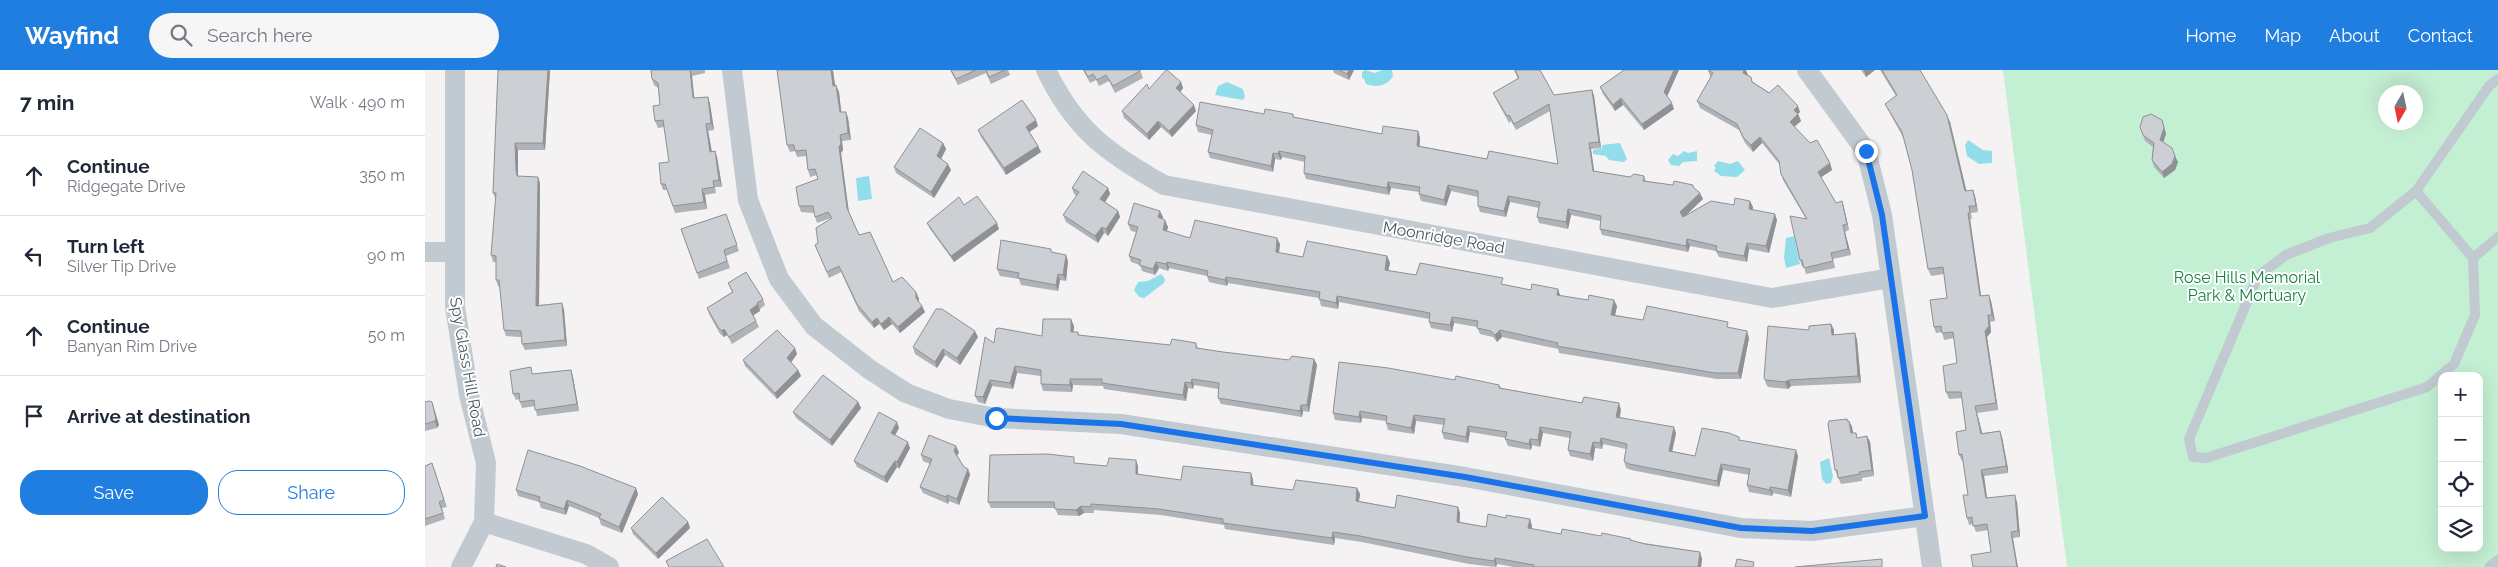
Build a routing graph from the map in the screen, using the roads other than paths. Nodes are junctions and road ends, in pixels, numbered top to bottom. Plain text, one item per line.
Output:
1 (455, 70) edge
2 (732, 70) edge
3 (1046, 70) edge
4 (1807, 70) edge
5 (2498, 79) edge
6 (2416, 191) junction
7 (2498, 237) edge
8 (425, 252) edge
9 (453, 252) junction
10 (2473, 258) junction
11 (1891, 278) junction
12 (1925, 516) junction
13 (484, 522) junction
14 (2498, 560) edge
15 (461, 567) edge
16 (609, 567) edge
17 (1932, 567) edge
18 (2489, 567) edge

1 - 9 street, Spy Glass Hill Road
2 - 12 street
3 - 11 street, Moonridge Road
4 - 11 street
5 - 6 lane
6 - 10 lane
6 - 10 lane
7 - 10 lane
8 - 9 street
9 - 13 street, Spy Glass Hill Road
11 - 12 street
12 - 17 street
13 - 15 street, Spy Glass Hill Road
13 - 16 street
14 - 18 lane

